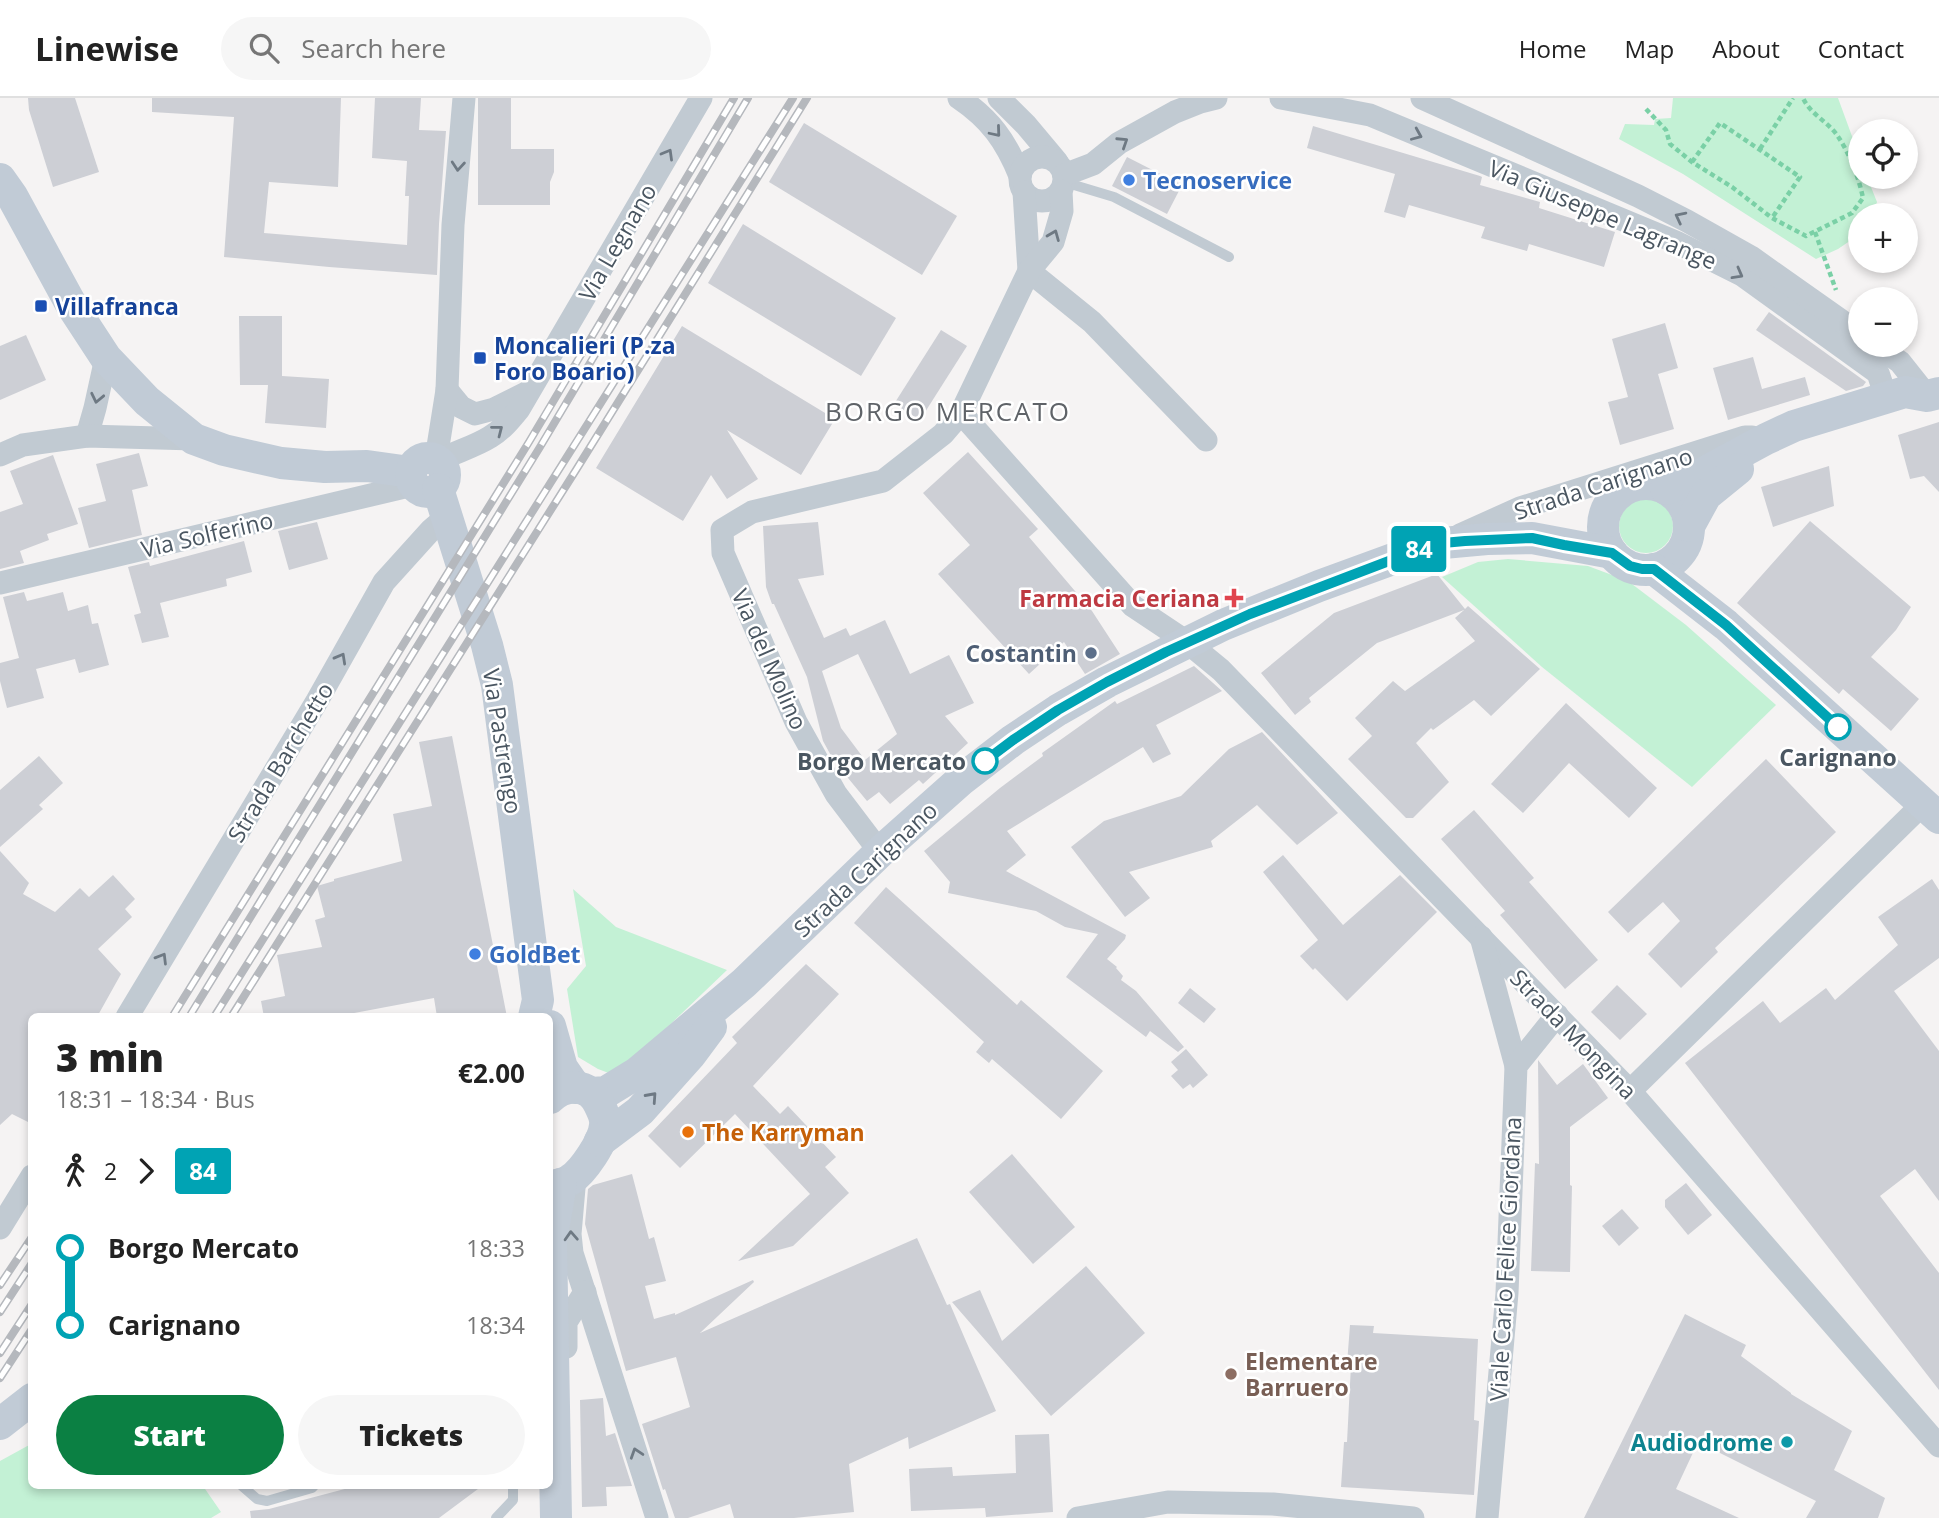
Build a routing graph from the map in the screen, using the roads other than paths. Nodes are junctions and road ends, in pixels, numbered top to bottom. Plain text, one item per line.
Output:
1 (464, 98) edge
2 (701, 98) edge
3 (959, 98) edge
4 (999, 98) edge
5 (1216, 98) edge
6 (1281, 98) edge
7 (1354, 98) edge
8 (1423, 98) edge
9 (1370, 115) junction
10 (0, 155) edge
11 (1061, 178) junction
12 (1022, 184) junction
13 (6, 188) edge
14 (1229, 257) dead end
15 (1029, 271) junction
16 (1848, 326) edge
17 (1893, 357) edge
18 (106, 358) junction
19 (447, 390) junction
20 (530, 391) junction
21 (1933, 394) edge
22 (1886, 397) junction
23 (961, 413) junction
24 (87, 436) junction
25 (194, 439) junction
26 (1766, 439) junction
27 (1206, 440) dead end
28 (0, 455) edge
29 (430, 481) junction
30 (1666, 489) junction
31 (1608, 508) junction
32 (1532, 538) junction
33 (1685, 539) junction
34 (1443, 543) junction
35 (1612, 553) junction
36 (1654, 569) junction
37 (0, 583) edge
38 (1726, 625) junction
39 (1187, 642) junction
40 (1931, 811) edge
41 (880, 852) junction
42 (1480, 936) junction
43 (744, 983) junction
44 (129, 1013) edge
45 (542, 1013) edge
46 (1556, 1015) junction
47 (553, 1044) edge
48 (1516, 1066) junction
49 (1630, 1091) junction
50 (573, 1093) edge
51 (600, 1141) junction
52 (28, 1182) edge
53 (562, 1182) edge
54 (0, 1228) edge
55 (553, 1230) edge
56 (584, 1292) junction
57 (553, 1352) edge
58 (28, 1402) edge
59 (0, 1423) edge
60 (1939, 1446) edge
61 (245, 1489) edge
62 (513, 1489) edge
63 (541, 1489) edge
64 (313, 1490) edge
65 (496, 1518) edge
66 (542, 1518) edge
67 (556, 1518) edge
68 (566, 1518) edge
69 (657, 1518) edge
70 (1078, 1518) edge
71 (1413, 1518) edge
72 (1488, 1518) edge

1 -> 19 street, Via Pastrengo
20 -> 2 street, Via Legnano
3 -> 12 street
4 - 11 street
11 -> 5 street
6 - 9 street, Via Giuseppe Lagrange
7 - 9 street
16 -> 8 street, Via Giuseppe Lagrange
9 -> 22 street, Via Giuseppe Lagrange
10 - 13 main road
11 - 12 street
11 - 12 street
11 - 14 lane
15 -> 11 street
12 - 15 street
13 - 18 main road
15 - 23 street
15 - 27 street
17 - 21 street
18 -> 24 street
18 - 25 main road
19 - 20 street
19 - 29 street, Via Pastrengo
29 -> 20 street, Via Legnano
21 - 22 main road, Strada Carignano
21 - 33 main road, Strada Carignano
22 - 26 main road, Strada Carignano
23 - 39 street, Strada Mongina
23 - 41 street, Via del Molino
24 - 25 street
24 - 28 street
25 - 29 main road
26 - 30 main road, Strada Carignano
26 - 34 street, Strada Carignano
29 - 37 street, Via Solferino
44 -> 29 street, Strada Barchetto
29 - 45 main road, Via Pastrengo
30 - 31 main road
30 - 33 main road
31 - 32 main road, Strada Carignano
31 - 35 main road
32 - 34 main road, Strada Carignano
32 - 35 main road, Strada Carignano
33 - 36 main road
33 - 38 main road
34 - 39 main road, Strada Carignano
35 - 36 main road
36 - 38 main road
38 - 40 main road
39 - 41 main road, Strada Carignano
39 - 42 street, Strada Mongina
40 - 49 street
41 - 43 main road, Strada Carignano
42 - 46 street, Strada Mongina
42 - 48 street, Viale Carlo Felice Giordana
43 - 50 main road, Strada Carignano
51 -> 43 main road, Strada Carignano
46 - 48 street
46 - 49 street, Strada Mongina
47 - 50 main road, Via Pastrengo
48 - 72 street, Viale Carlo Felice Giordana
49 - 60 street, Strada Mongina
50 - 51 main road, Via Pastrengo
51 - 53 main road
52 - 54 street
53 - 55 main road
56 -> 53 street
56 - 68 street
69 -> 56 street
57 - 67 main road
58 - 59 main road
61 - 64 lane
62 - 65 lane
63 - 66 main road
70 - 71 street

